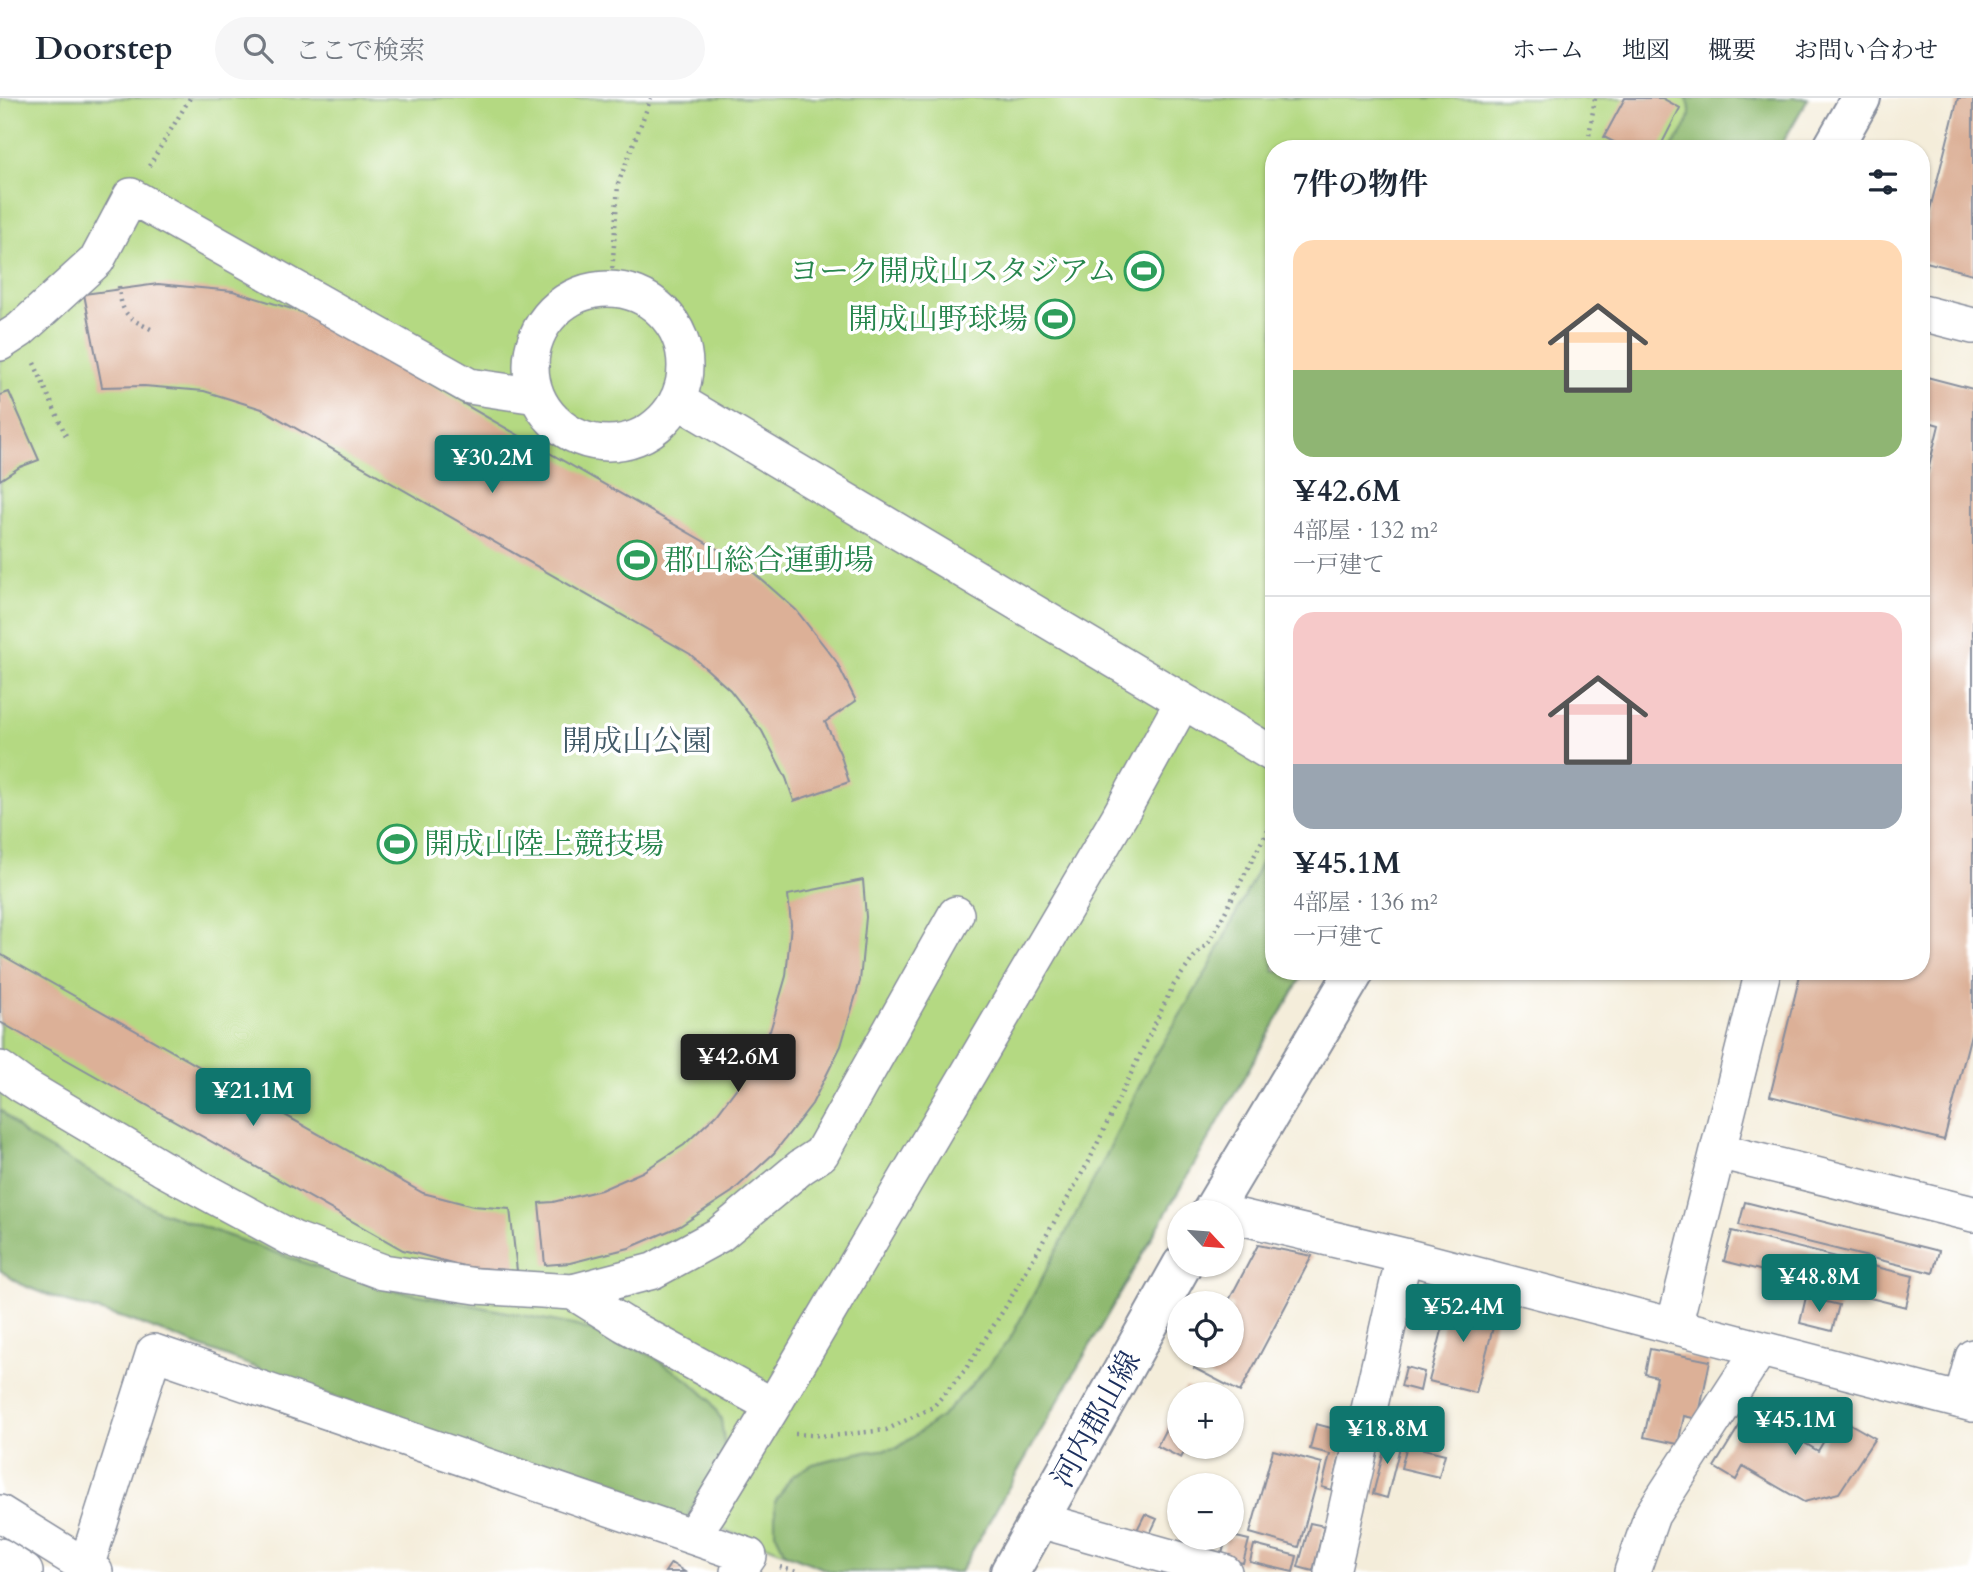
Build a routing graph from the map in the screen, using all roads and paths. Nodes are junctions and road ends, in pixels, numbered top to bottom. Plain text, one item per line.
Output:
1 (190, 98) edge
2 (651, 98) edge
3 (1595, 98) edge
4 (1861, 98) edge
5 (1588, 140) edge
6 (1837, 140) edge
7 (131, 196) junction
8 (119, 277) dead end
9 (611, 289) junction
10 (1930, 315) edge
11 (1973, 326) edge
12 (153, 330) dead end
13 (10, 337) edge
14 (537, 396) junction
15 (677, 400) junction
16 (66, 438) dead end
17 (1183, 701) junction
18 (1265, 750) edge
19 (1265, 835) edge
20 (956, 914) dead end
21 (1350, 980) edge
22 (1761, 980) edge
23 (0, 1069) edge
24 (1718, 1151) junction
25 (1226, 1200) edge
26 (1973, 1214) edge
27 (1244, 1219) edge
28 (1973, 1220) edge
29 (1973, 1240) edge
30 (1404, 1256) junction
31 (1175, 1278) edge
32 (573, 1292) junction
33 (1674, 1326) junction
34 (1760, 1349) junction
35 (1973, 1357) edge
36 (1967, 1403) edge
37 (767, 1417) junction
38 (0, 1513) edge
39 (1039, 1520) junction
40 (692, 1536) junction
41 (0, 1556) edge
42 (91, 1569) edge
43 (25, 1572) edge
44 (738, 1572) edge
45 (1010, 1572) edge
46 (1224, 1572) edge
47 (1332, 1572) edge
48 (1632, 1572) edge

1 - 7 path
2 - 9 path
3 - 5 path
4 - 6 main road
7 - 13 street
7 - 14 street
8 - 12 path
9 - 14 street
9 - 15 street
10 - 11 street
13 - 16 path
14 - 15 street
15 - 17 street
17 - 18 street
17 - 37 street
19 - 37 path
20 - 32 street
21 - 25 main road
22 - 24 street
23 - 32 street
24 - 26 street
24 - 33 street
27 - 30 street
28 - 29 street
30 - 33 street
30 - 47 street
31 - 39 main road, 河内郡山線
32 - 37 street
33 - 34 street
34 - 36 street
34 - 48 street
35 - 36 street
37 - 40 street
38 - 42 street
39 - 45 main road, 河内郡山線
39 - 46 street
40 - 42 street
40 - 44 street
41 - 43 street

